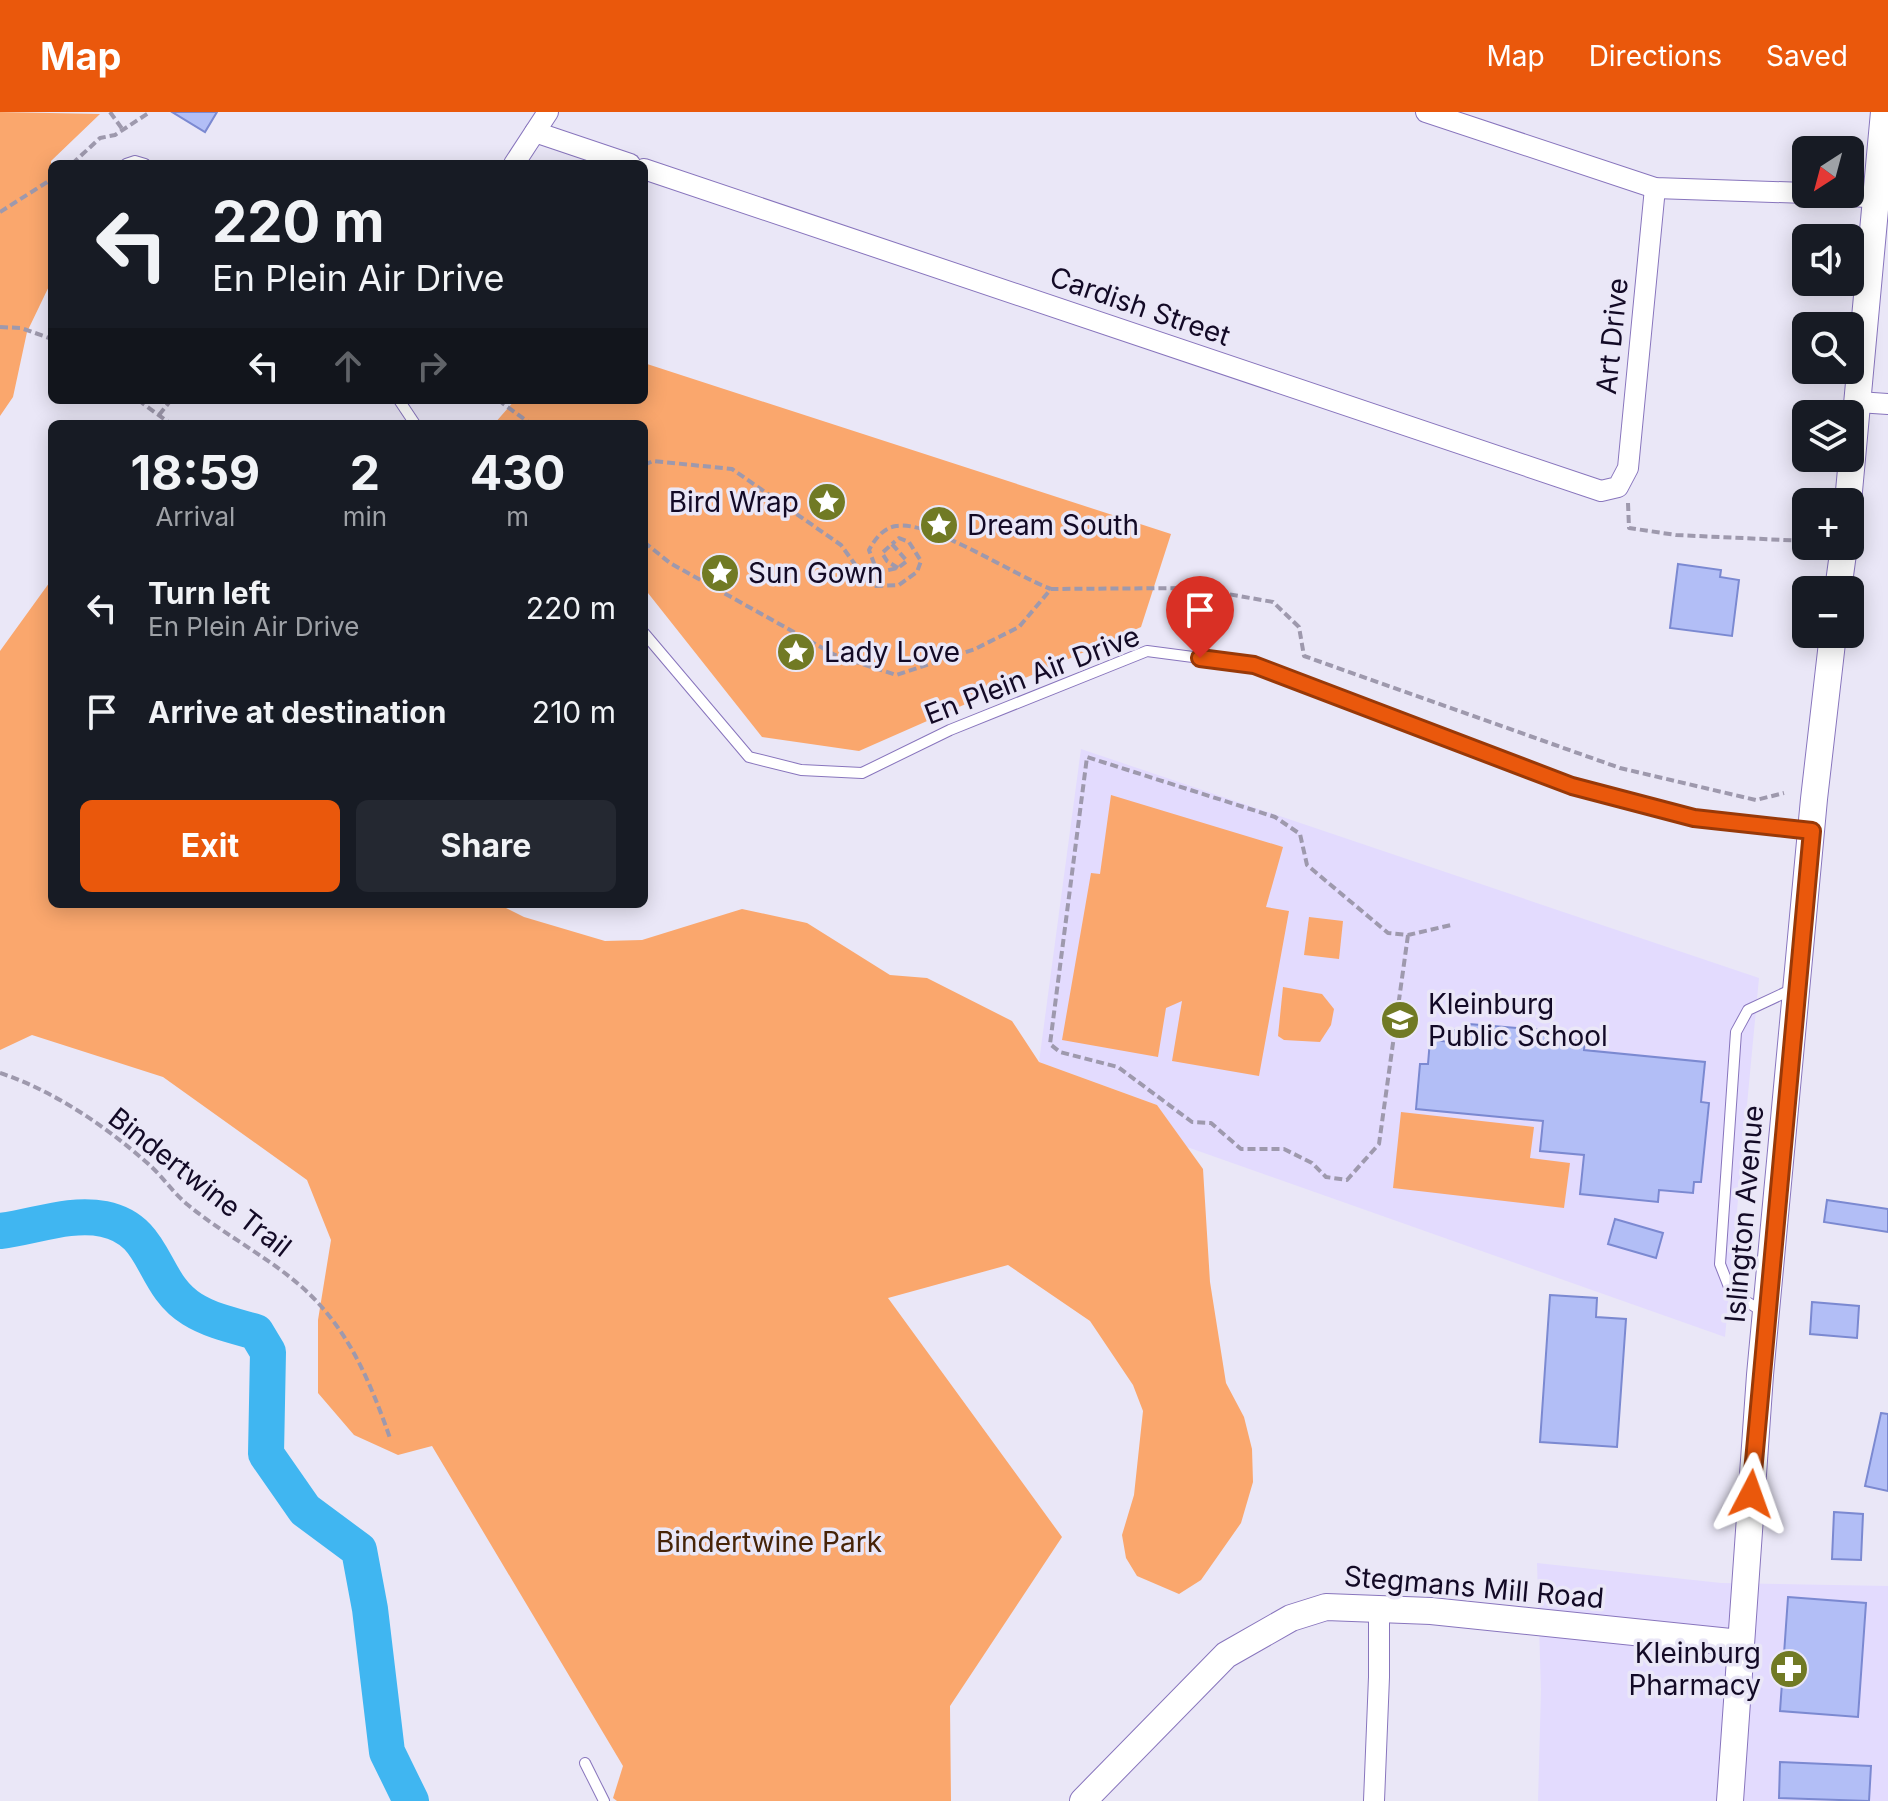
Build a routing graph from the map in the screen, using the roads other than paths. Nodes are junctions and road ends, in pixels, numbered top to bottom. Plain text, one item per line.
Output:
1 (548, 112) edge
2 (1426, 112) edge
3 (1884, 112) edge
4 (535, 132) junction
5 (517, 160) edge
6 (618, 160) edge
7 (648, 170) edge
8 (1655, 188) junction
9 (1792, 193) edge
10 (1864, 197) edge
11 (1877, 198) junction
12 (1858, 400) edge
13 (1864, 402) edge
14 (1888, 404) edge
15 (1618, 487) joint
16 (648, 638) edge
17 (1832, 648) edge
18 (1812, 831) junction
19 (1797, 987) junction
20 (1767, 1314) junction
21 (1379, 1607) junction
22 (1740, 1643) junction
23 (585, 1763) dead end
24 (604, 1801) edge
25 (1083, 1801) edge
26 (1374, 1801) edge
27 (1730, 1801) edge

1 - 4 street
2 - 8 street
3 - 11 street
4 - 5 street
4 - 6 street
7 - 15 street, Cardish Street
8 - 9 street
8 - 15 street, Art Drive
10 - 11 street
11 - 12 street
13 - 14 street
16 - 18 lane, En Plein Air Drive
17 - 18 street, Islington Avenue
18 - 19 street, Islington Avenue
19 - 20 street, Islington Avenue
19 - 20 lane
20 - 22 street, Islington Avenue
21 - 22 street, Stegmans Mill Road
21 - 25 street, Stegmans Mill Road
21 - 26 street
22 - 27 street, Islington Avenue
23 - 24 lane

